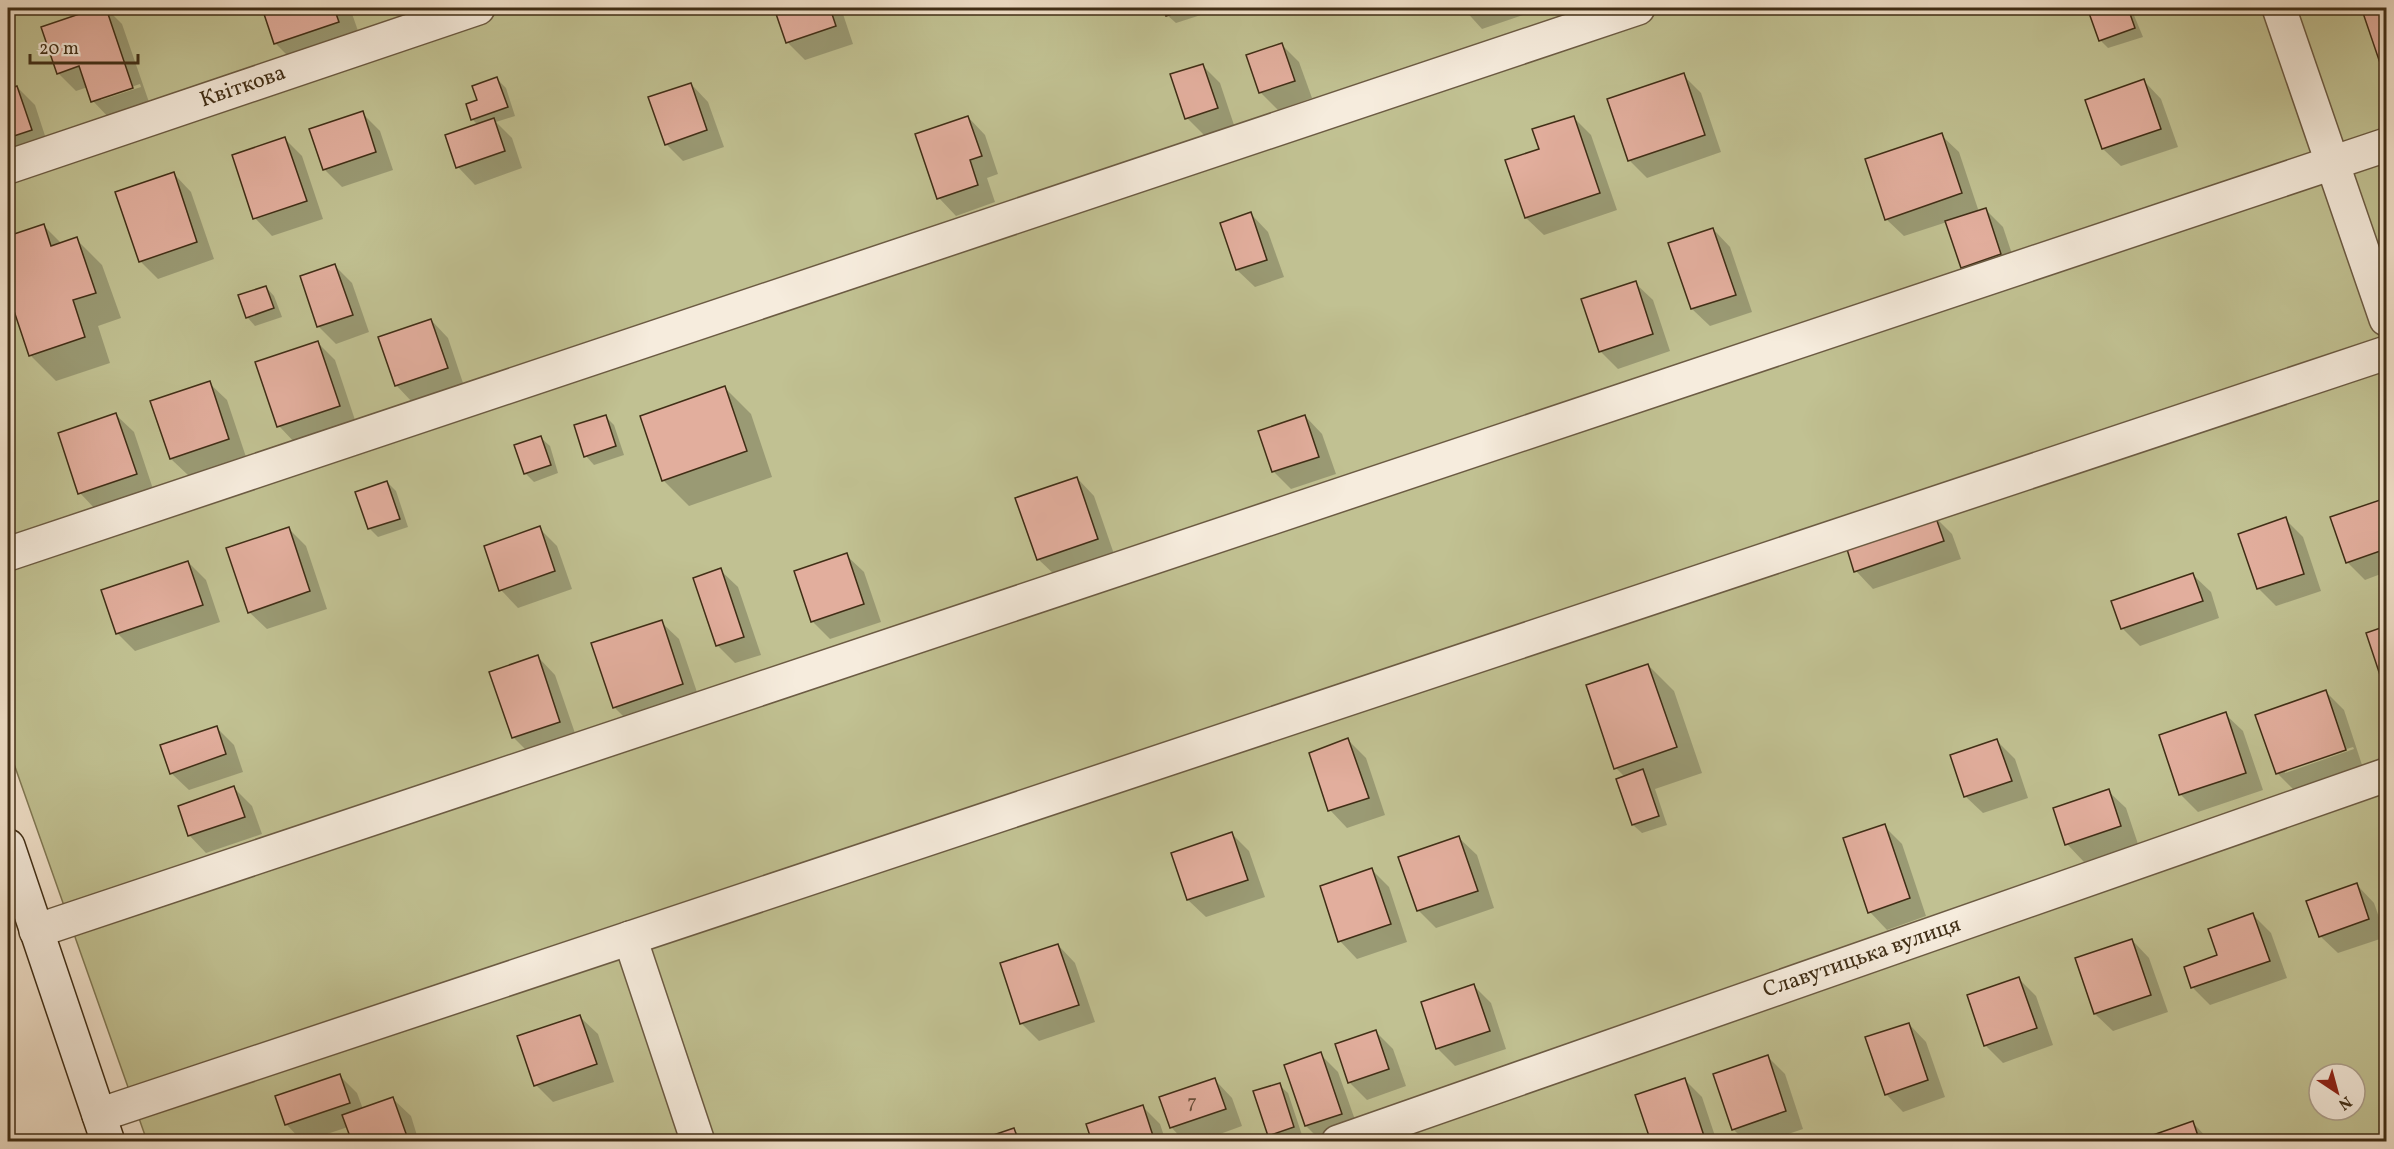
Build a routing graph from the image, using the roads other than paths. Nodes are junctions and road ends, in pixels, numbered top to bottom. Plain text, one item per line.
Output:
1 (478, 8) edge
2 (1638, 8) edge
3 (2279, 8) edge
4 (2386, 145) edge
5 (2333, 163) junction
6 (8, 167) edge
7 (2386, 319) edge
8 (2386, 353) edge
9 (8, 554) edge
10 (2386, 775) edge
11 (8, 846) edge
12 (36, 931) junction
13 (630, 938) junction
14 (103, 1128) edge
15 (698, 1142) edge
16 (1338, 1142) edge

1 - 6 street, Квіткова
2 - 9 street
3 - 5 street
4 - 5 street
5 - 7 street
5 - 12 street
8 - 13 street
10 - 16 street, Славутицька вулиця
11 - 12 street
12 - 14 street
13 - 14 street
13 - 15 street

